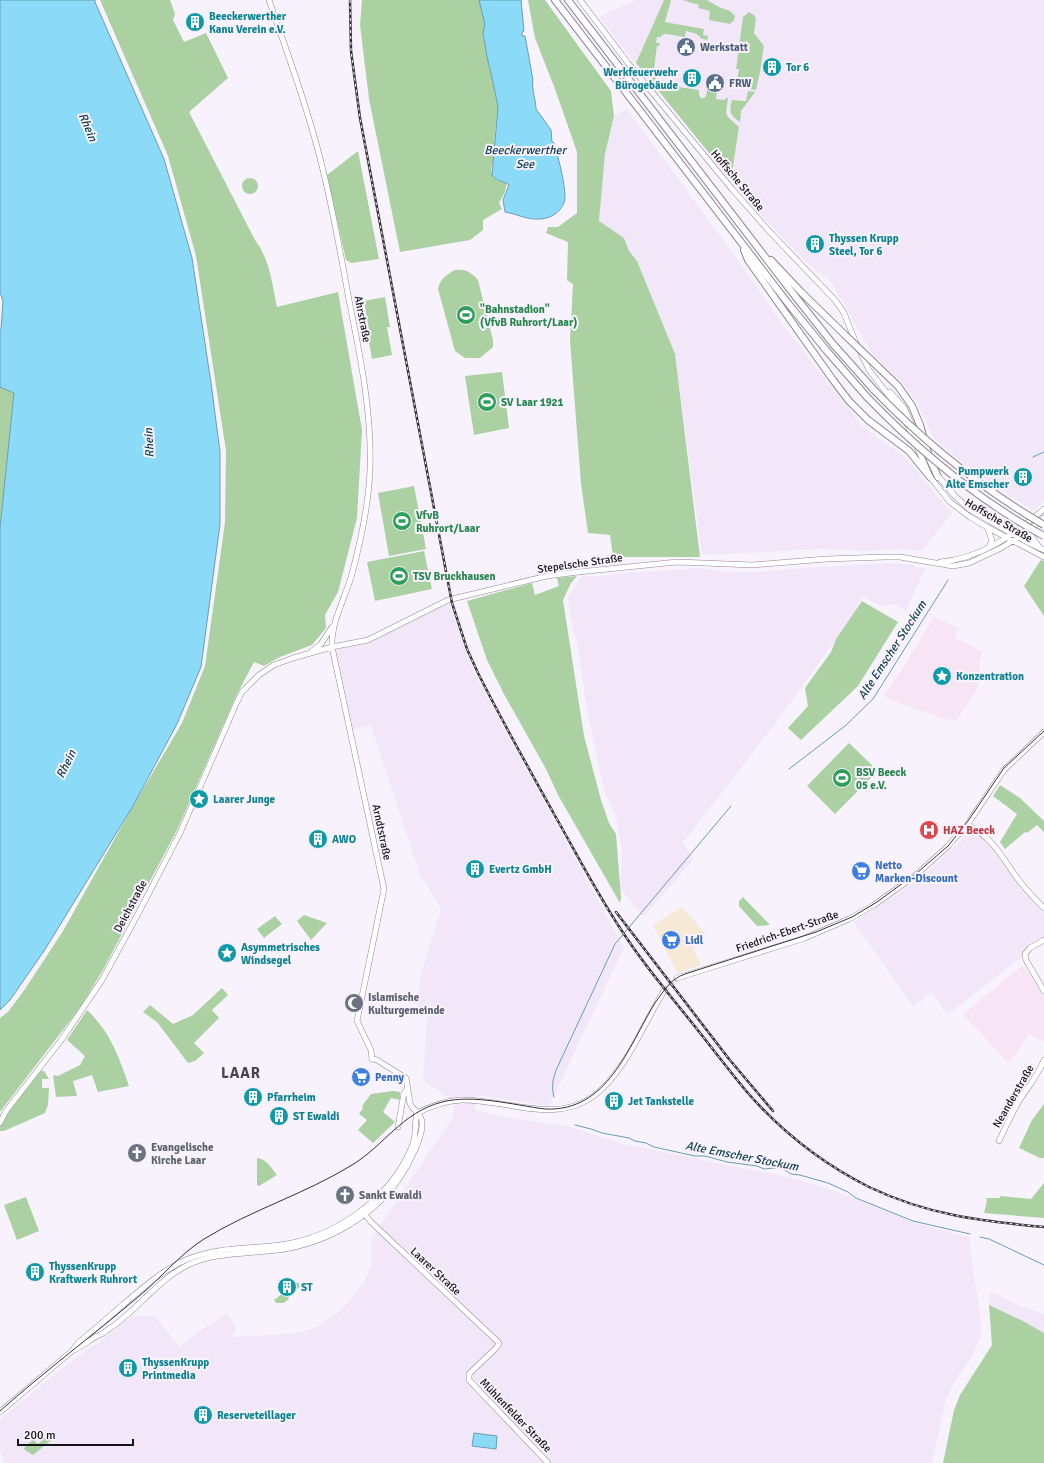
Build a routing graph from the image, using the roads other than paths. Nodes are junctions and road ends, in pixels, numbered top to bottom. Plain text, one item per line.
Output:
1 (269, 0) edge
2 (555, 0) edge
3 (568, 0) edge
4 (580, 0) edge
5 (742, 243) junction
6 (756, 246) junction
7 (872, 374) junction
8 (930, 477) junction
9 (938, 477) junction
10 (954, 496) junction
11 (950, 502) junction
12 (1044, 509) edge
13 (1044, 518) edge
14 (1044, 525) edge
15 (987, 527) junction
16 (1031, 529) junction
17 (1013, 534) junction
18 (1044, 536) edge
19 (1007, 537) junction
20 (1020, 537) junction
21 (1014, 541) junction
22 (989, 547) junction
23 (1042, 549) edge
24 (1044, 557) edge
25 (934, 563) junction
26 (333, 624) junction
27 (332, 647) junction
28 (310, 653) junction
29 (251, 683) joint
30 (1044, 732) edge
31 (967, 825) junction
32 (1044, 908) edge
33 (1044, 940) edge
34 (677, 978) tunnel mouth
35 (664, 991) tunnel mouth
36 (1044, 991) edge
37 (1044, 1060) edge
38 (408, 1088) junction
39 (417, 1113) junction
40 (0, 1123) edge
41 (398, 1127) dead end
42 (999, 1141) dead end
43 (363, 1212) junction
44 (256, 1249) junction
45 (498, 1344) joint
46 (72, 1351) junction
47 (0, 1412) edge
48 (548, 1463) edge

1 - 26 street, Ahrstraße
2 - 5 highway
3 - 6 highway
4 - 7 street, Hoffsche Straße
5 - 8 highway
5 - 18 highway, bridge
6 - 9 highway, bridge
6 - 14 highway, bridge
7 - 8 street, Hoffsche Straße
7 - 9 street, Hoffsche Straße
8 - 11 street, Hoffsche Straße
9 - 10 street, Hoffsche Straße
10 - 11 street
10 - 17 street, Hoffsche Straße
11 - 15 street, Hoffsche Straße
12 - 17 street, Stepelsche Straße
13 - 16 street, Stepelsche Straße
15 - 19 street, Hoffsche Straße
15 - 22 street
16 - 20 street, Stepelsche Straße
16 - 23 street
17 - 19 street, Stepelsche Straße
17 - 20 street, Hoffsche Straße
19 - 21 street, Hoffsche Straße
19 - 22 street, Stepelsche Straße
20 - 21 street, Stepelsche Straße
20 - 23 street, Hoffsche Straße
21 - 24 street, Hoffsche Straße
21 - 25 street, Stepelsche Straße
22 - 25 street, Stepelsche Straße
25 - 27 street, Stepelsche Straße
26 - 27 street, Ahrstraße
26 - 28 street
27 - 28 street, Stepelsche Straße
27 - 38 street, Arndtstraße
28 - 29 street, Stepelsche Straße
29 - 40 street, Deichstraße
30 - 31 street, Friedrich-Ebert-Straße
31 - 32 street
31 - 34 street, Friedrich-Ebert-Straße
33 - 36 street
35 - 39 street
37 - 42 street, Neanderstraße
38 - 39 street
38 - 41 street
39 - 43 street
43 - 44 street
43 - 45 street, Laarer Straße
44 - 46 street
44 - 46 street
45 - 48 street, Mühlenfelder Straße
46 - 47 street

